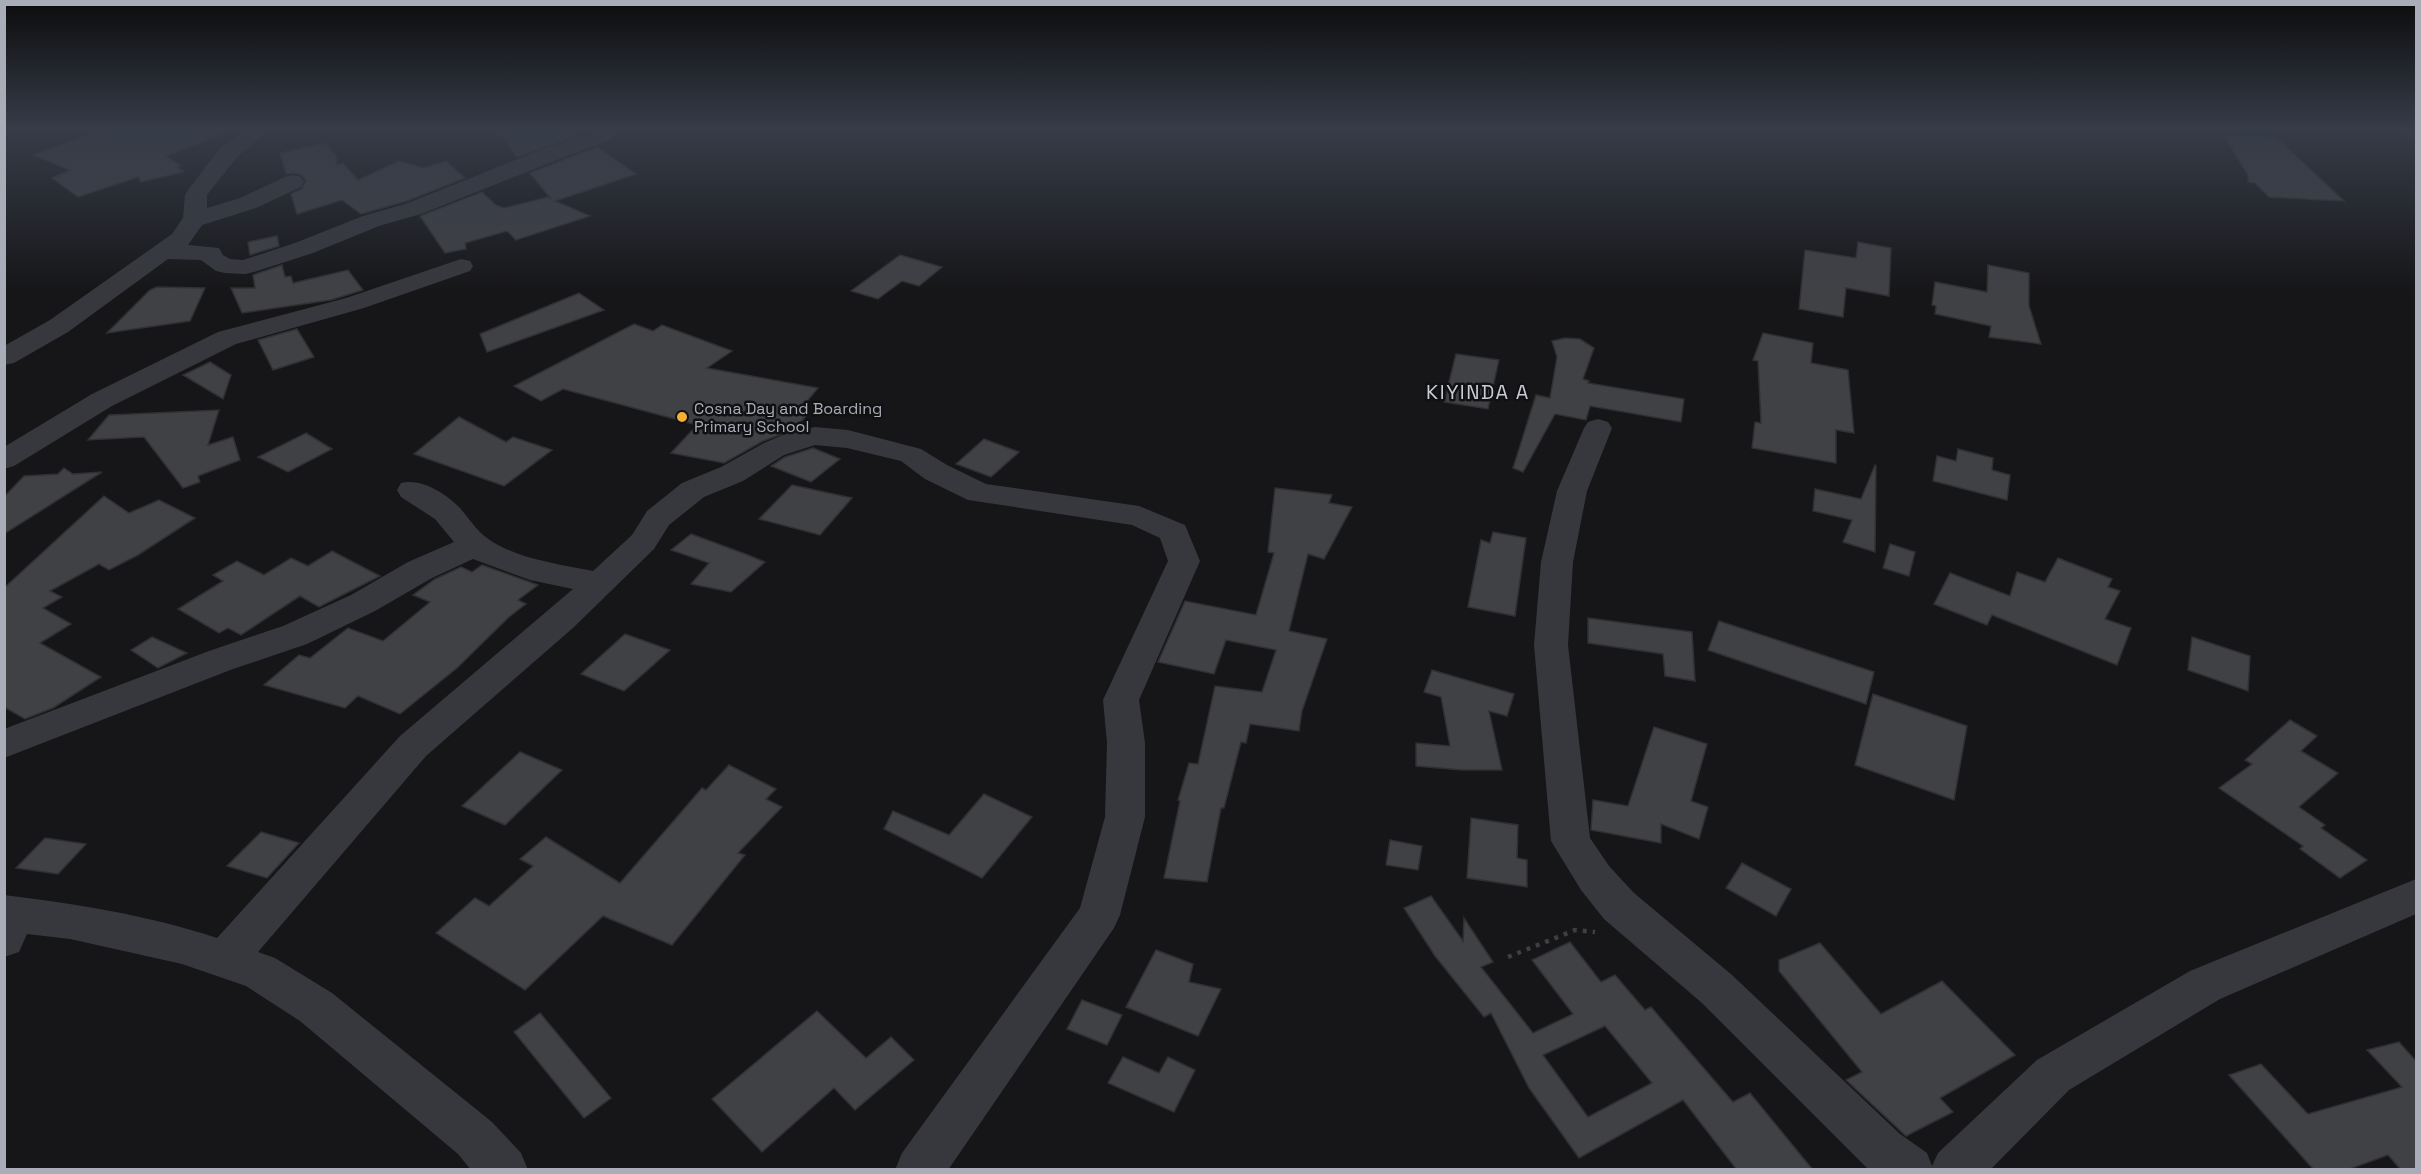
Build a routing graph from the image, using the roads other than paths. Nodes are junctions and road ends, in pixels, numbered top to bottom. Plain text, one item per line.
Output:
1 (205, 183) edge
2 (290, 183) edge
3 (479, 183) edge
4 (194, 220) junction
5 (164, 252) junction
6 (461, 267) dead end
7 (6, 354) edge
8 (1598, 428) dead end
9 (4, 460) edge
10 (412, 490) dead end
11 (473, 544) junction
12 (600, 583) junction
13 (4, 744) edge
14 (2416, 896) edge
15 (8, 922) edge
16 (224, 960) junction
17 (504, 1170) edge
18 (919, 1170) edge
19 (1910, 1170) edge
20 (1955, 1170) edge

1 - 4 street
2 - 4 street
3 - 5 street
4 - 5 street
5 - 7 street
6 - 9 street
8 - 19 street
10 - 11 street
11 - 12 street
11 - 13 street
12 - 16 street
12 - 18 street
14 - 20 street
15 - 16 street
16 - 17 street

